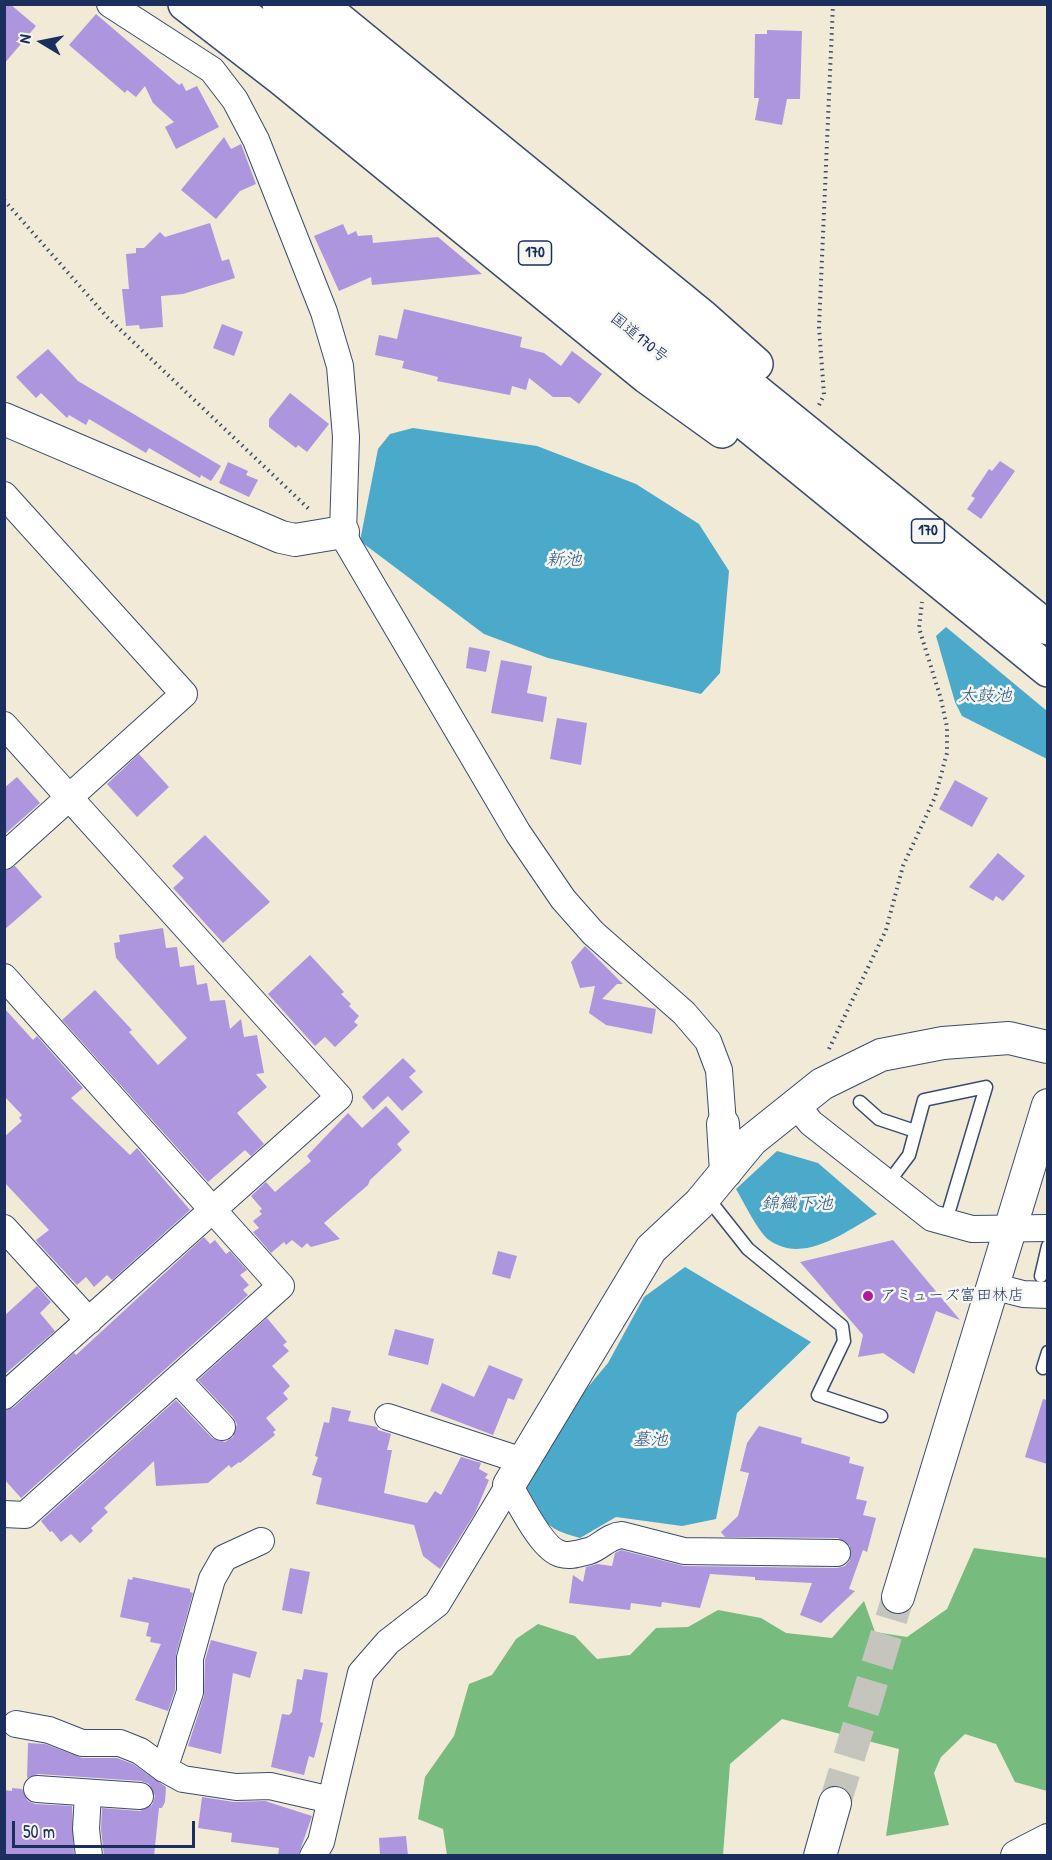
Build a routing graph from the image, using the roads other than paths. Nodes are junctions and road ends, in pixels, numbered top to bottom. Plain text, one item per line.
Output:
1 (110, 4) edge
2 (185, 4) edge
3 (231, 4) edge
4 (279, 4) edge
5 (320, 4) edge
6 (4, 419) edge
7 (809, 434) junction
8 (4, 495) edge
9 (840, 501) junction
10 (334, 534) junction
11 (1047, 628) edge
12 (1047, 670) edge
13 (4, 725) edge
14 (70, 798) junction
15 (4, 856) edge
16 (4, 977) edge
17 (1047, 1046) edge
18 (1047, 1066) edge
19 (860, 1102) dead end
20 (796, 1105) junction
21 (1047, 1105) edge
22 (723, 1124) joint
23 (915, 1131) junction
24 (1041, 1146) edge
25 (726, 1172) junction
26 (888, 1183) junction
27 (706, 1196) junction
28 (213, 1210) junction
29 (945, 1224) junction
30 (4, 1228) edge
31 (1010, 1228) junction
32 (1047, 1228) edge
33 (1047, 1246) edge
34 (1044, 1285) edge
35 (992, 1286) junction
36 (89, 1321) junction
37 (1047, 1352) edge
38 (1042, 1368) dead end
39 (177, 1379) junction
40 (4, 1396) edge
41 (881, 1416) dead end
42 (388, 1417) dead end
43 (222, 1427) dead end
44 (516, 1473) junction
45 (4, 1514) edge
46 (261, 1541) dead end
47 (837, 1553) dead end
48 (898, 1597) tunnel mouth
49 (16, 1724) dead end
50 (164, 1769) junction
51 (37, 1789) dead end
52 (88, 1793) junction
53 (140, 1796) dead end
54 (331, 1800) junction
55 (835, 1803) tunnel mouth
56 (1047, 1840) edge
57 (89, 1856) edge
58 (313, 1856) edge
59 (820, 1856) edge
60 (1017, 1856) edge

1 - 10 street
2 - 9 highway
3 - 9 highway, 国道170号 / 170
4 - 7 highway, 国道170号 / 170
5 - 7 highway
6 - 10 street
7 - 11 highway, 国道170号 / 170
8 - 14 street
9 - 12 highway, 国道170号 / 170
10 - 22 street
13 - 14 street
14 - 15 street
14 - 28 street
16 - 28 street
17 - 18 street
17 - 20 street
19 - 23 lane
20 - 25 street
20 - 26 street
21 - 24 street
22 - 25 street
23 - 26 lane
23 - 29 lane
24 - 31 street
25 - 27 street
26 - 29 street
27 - 41 lane
27 - 44 street
28 - 36 street
28 - 39 street
29 - 31 street
30 - 36 street
31 - 32 street
31 - 35 street
33 - 34 lane
34 - 35 street
35 - 48 street
36 - 40 street
37 - 38 lane
39 - 43 street
39 - 45 street
42 - 44 street
44 - 47 street
44 - 54 street
46 - 50 street
49 - 50 street
50 - 54 street
51 - 52 street
52 - 53 street
52 - 57 street
54 - 58 street
55 - 59 street
56 - 60 street

